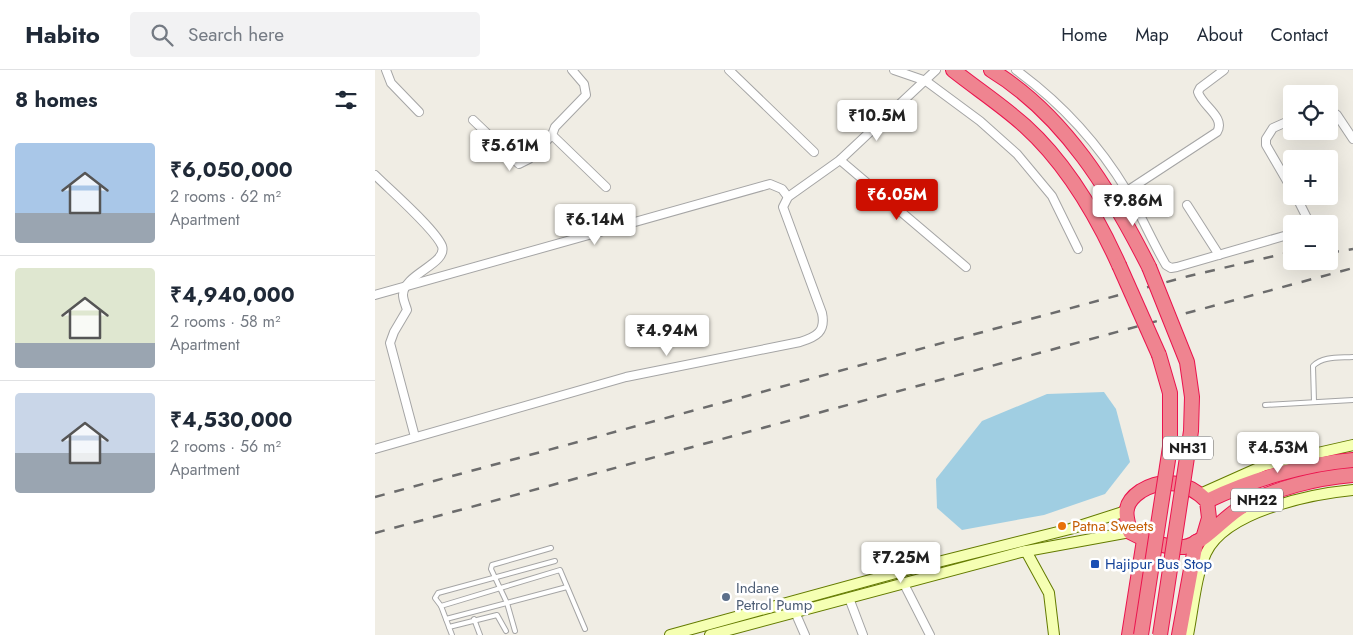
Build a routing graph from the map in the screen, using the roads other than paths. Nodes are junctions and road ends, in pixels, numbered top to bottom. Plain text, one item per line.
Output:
1 (386, 70) edge
2 (572, 70) edge
3 (729, 70) edge
4 (894, 70) edge
5 (935, 70) edge
6 (953, 70) edge
7 (991, 70) edge
8 (1016, 70) edge
9 (1224, 70) edge
10 (926, 81) junction
11 (419, 112) dead end
12 (1338, 117) edge
13 (473, 120) dead end
14 (1283, 124) edge
15 (551, 135) junction
16 (1353, 140) edge
17 (814, 152) dead end
18 (840, 160) junction
19 (1283, 174) edge
20 (375, 175) edge
21 (606, 187) dead end
22 (1127, 190) junction
23 (788, 197) junction
24 (1187, 205) dead end
25 (1283, 236) edge
26 (1078, 249) dead end
27 (1219, 255) junction
28 (967, 267) dead end
29 (405, 288) junction
30 (375, 296) edge
31 (1353, 357) edge
32 (1353, 400) edge
33 (1314, 402) junction
34 (1265, 405) dead end
35 (415, 437) junction
36 (1353, 445) edge
37 (375, 449) edge
38 (1353, 460) edge
39 (1353, 476) edge
40 (1353, 490) edge
41 (1203, 498) junction
42 (1126, 511) junction
43 (1244, 511) junction
44 (1130, 532) junction
45 (1200, 539) junction
46 (1144, 540) junction
47 (551, 548) dead end
48 (1026, 551) junction
49 (555, 560) dead end
50 (496, 578) junction
51 (904, 584) junction
52 (567, 587) junction
53 (499, 589) junction
54 (849, 598) junction
55 (507, 603) junction
56 (441, 606) junction
57 (795, 612) junction
58 (445, 619) junction
59 (474, 619) junction
60 (708, 624) junction
61 (449, 627) junction
62 (585, 629) dead end
63 (506, 631) dead end
64 (515, 631) dead end
65 (452, 635) edge
66 (481, 635) edge
67 (670, 635) edge
68 (711, 635) edge
69 (805, 635) edge
70 (863, 635) edge
71 (930, 635) edge
72 (1055, 635) edge
73 (1129, 635) edge
74 (1141, 635) edge
75 (1160, 635) edge
76 (1179, 635) edge
77 (1188, 635) edge

1 - 11 street
2 - 15 street
3 - 17 street
4 - 10 street
5 - 10 street
6 - 74 highway, NH31, bridge
7 - 75 highway, NH31, bridge
8 - 22 street
9 - 22 street
10 - 18 street
10 - 26 street
12 - 16 street
13 - 15 street
14 - 19 street
15 - 21 street
18 - 23 street
18 - 28 street
20 - 29 street
22 - 27 street
23 - 29 street
23 - 35 street
24 - 27 street
25 - 27 street
29 - 30 street
29 - 35 street
31 - 33 lane
32 - 33 lane
33 - 34 lane
35 - 37 street
36 - 41 main road
38 - 41 highway, NH22
39 - 43 highway, NH22
40 - 43 main road
41 - 42 highway
41 - 45 highway, NH22
42 - 44 highway
42 - 60 main road
43 - 45 highway, NH22
43 - 77 main road
44 - 46 highway
44 - 48 main road
45 - 46 highway, NH22
45 - 76 highway, NH22
46 - 73 highway
47 - 50 lane
48 - 51 main road
48 - 72 main road
49 - 50 lane
50 - 53 lane
50 - 56 lane
51 - 54 main road
51 - 71 street
52 - 53 lane
52 - 55 lane
52 - 62 lane
53 - 55 lane
53 - 56 lane
54 - 57 main road
54 - 70 street
55 - 58 lane
55 - 64 lane
56 - 58 lane
57 - 68 main road
57 - 69 street
58 - 61 lane
59 - 61 lane
59 - 63 lane
59 - 66 lane
60 - 67 main road
60 - 68 main road
61 - 65 lane

